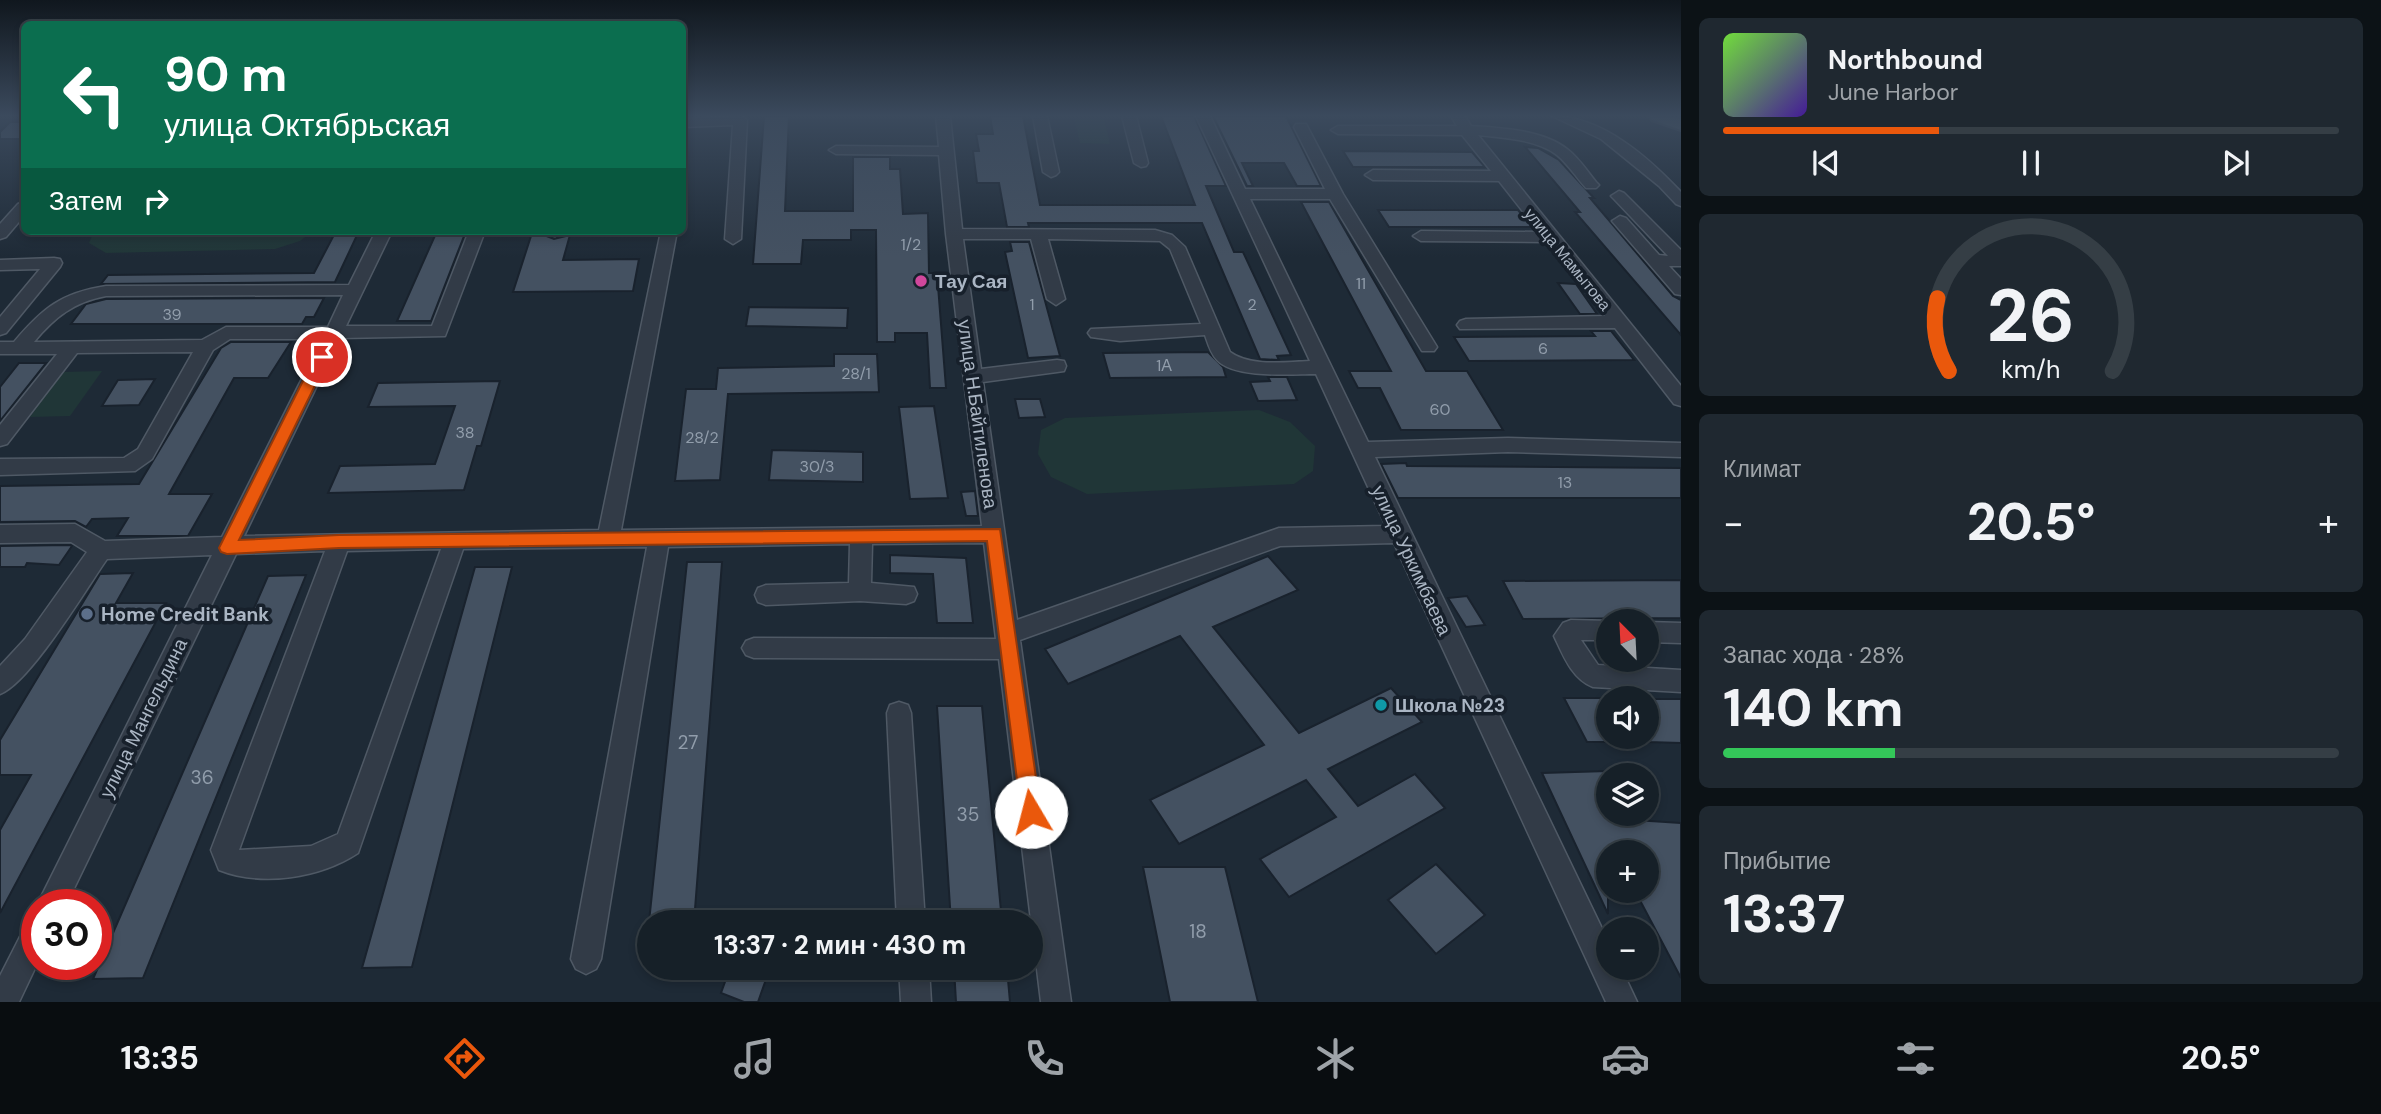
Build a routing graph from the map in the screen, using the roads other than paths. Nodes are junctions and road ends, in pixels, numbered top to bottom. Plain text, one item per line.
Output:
1 (737, 163) edge
2 (947, 163) edge
3 (1049, 163) edge
4 (1224, 163) edge
5 (1319, 163) edge
6 (1492, 163) edge
7 (1570, 163) edge
8 (1639, 163) edge
9 (1051, 172) dead end
10 (1373, 175) dead end
11 (1502, 176) junction
12 (1664, 183) junction
13 (1681, 183) edge
14 (1591, 185) dead end
15 (1238, 194) junction
16 (1335, 194) junction
17 (1619, 196) dead end
18 (1681, 201) edge
19 (21, 210) edge
20 (1620, 221) dead end
21 (0, 234) edge
22 (954, 234) junction
23 (382, 235) edge
24 (475, 235) edge
25 (667, 235) edge
26 (1421, 236) dead end
27 (1039, 237) junction
28 (1551, 237) junction
29 (733, 239) dead end
30 (1654, 261) junction
31 (0, 265) edge
32 (354, 290) junction
33 (1681, 290) edge
34 (1056, 299) dead end
35 (1619, 322) junction
36 (1466, 325) dead end
37 (0, 329) edge
38 (1212, 329) junction
39 (333, 333) junction
40 (1097, 333) dead end
41 (20, 346) junction
42 (73, 346) junction
43 (206, 346) junction
44 (1428, 347) dead end
45 (0, 348) edge
46 (1057, 366) dead end
47 (1321, 368) junction
48 (1681, 373) edge
49 (1661, 374) junction
50 (973, 377) junction
51 (1681, 399) edge
52 (0, 439) edge
53 (1360, 450) junction
54 (1681, 450) edge
55 (0, 467) edge
56 (0, 534) edge
57 (994, 534) junction
58 (1399, 534) junction
59 (862, 536) junction
60 (659, 538) junction
61 (608, 539) junction
62 (455, 540) junction
63 (339, 542) junction
64 (227, 548) junction
65 (101, 550) junction
66 (860, 592) junction
67 (906, 594) dead end
68 (766, 595) dead end
69 (1596, 630) edge
70 (1659, 632) edge
71 (1681, 633) edge
72 (1008, 641) junction
73 (754, 648) dead end
74 (1681, 681) edge
75 (0, 683) edge
76 (899, 713) dead end
77 (59, 889) edge
78 (910, 910) edge
79 (586, 959) dead end
80 (21, 964) edge
81 (915, 980) edge
82 (3, 999) edge
83 (916, 1002) edge
84 (1056, 1002) edge
85 (1622, 1002) edge

1 - 29 street
2 - 22 street, улица Н.Байтиленова
3 - 9 street
4 - 15 street, улица Уркимбаева
5 - 16 street
6 - 11 street, улица Мамытова
7 - 14 street
8 - 12 street
10 - 11 street
11 - 28 street, улица Мамытова
12 - 13 street
12 - 18 street
15 - 16 street
15 - 47 street, улица Уркимбаева
16 - 44 street
17 - 30 street
19 - 21 street
20 - 30 street
22 - 27 street
22 - 50 street, улица Н.Байтиленова
23 - 32 street, улица Мангельдина
24 - 39 street
25 - 61 street
26 - 28 street
27 - 34 street
27 - 38 street
28 - 35 street, улица Мамытова
30 - 33 street
31 - 37 street
32 - 39 street, улица Мангельдина
32 - 41 street
35 - 36 street
35 - 49 street, улица Мамытова
38 - 40 street
38 - 47 street
39 - 43 street
39 - 64 street, улица Мангельдина
41 - 42 street
41 - 45 street
42 - 43 street
42 - 52 street
43 - 55 street
46 - 50 street
47 - 53 street, улица Уркимбаева
48 - 49 street
49 - 51 street, улица Мамытова
50 - 57 street, улица Н.Байтиленова
53 - 54 street
53 - 58 street, улица Уркимбаева
56 - 65 street
57 - 59 street
57 - 72 street, улица Н.Байтиленова
58 - 72 street
58 - 85 street, улица Уркимбаева
59 - 60 street
59 - 66 street
60 - 61 street
60 - 79 street
61 - 62 street
62 - 63 street
62 - 63 street
63 - 64 street
64 - 65 street
64 - 77 street, улица Мангельдина
65 - 75 street
66 - 67 street
66 - 68 street
69 - 74 street
70 - 71 street
72 - 73 street
72 - 84 street, улица Н.Байтиленова
76 - 78 street
80 - 82 street
81 - 83 street

